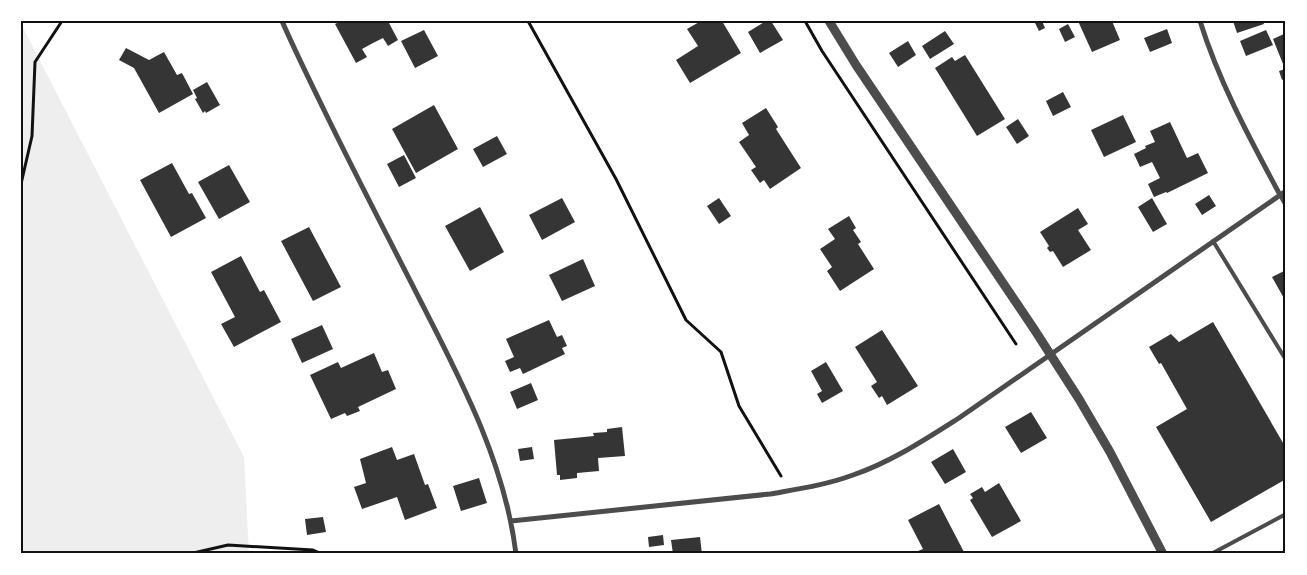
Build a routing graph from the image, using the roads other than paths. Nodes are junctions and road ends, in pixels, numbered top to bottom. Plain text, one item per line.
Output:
1 (282, 21) edge
2 (829, 21) edge
3 (1200, 21) edge
4 (1286, 191) edge
5 (1280, 195) junction
6 (1286, 206) edge
7 (1213, 241) junction
8 (1051, 355) junction
9 (1286, 360) edge
10 (1286, 514) edge
11 (511, 521) junction
12 (516, 554) edge
13 (1163, 554) edge
14 (1211, 554) edge

1 - 11 street
2 - 8 street
3 - 5 street
4 - 5 street
5 - 6 lane
5 - 7 street
7 - 8 street
7 - 9 lane
8 - 11 street
8 - 13 street
10 - 14 lane
11 - 12 street

